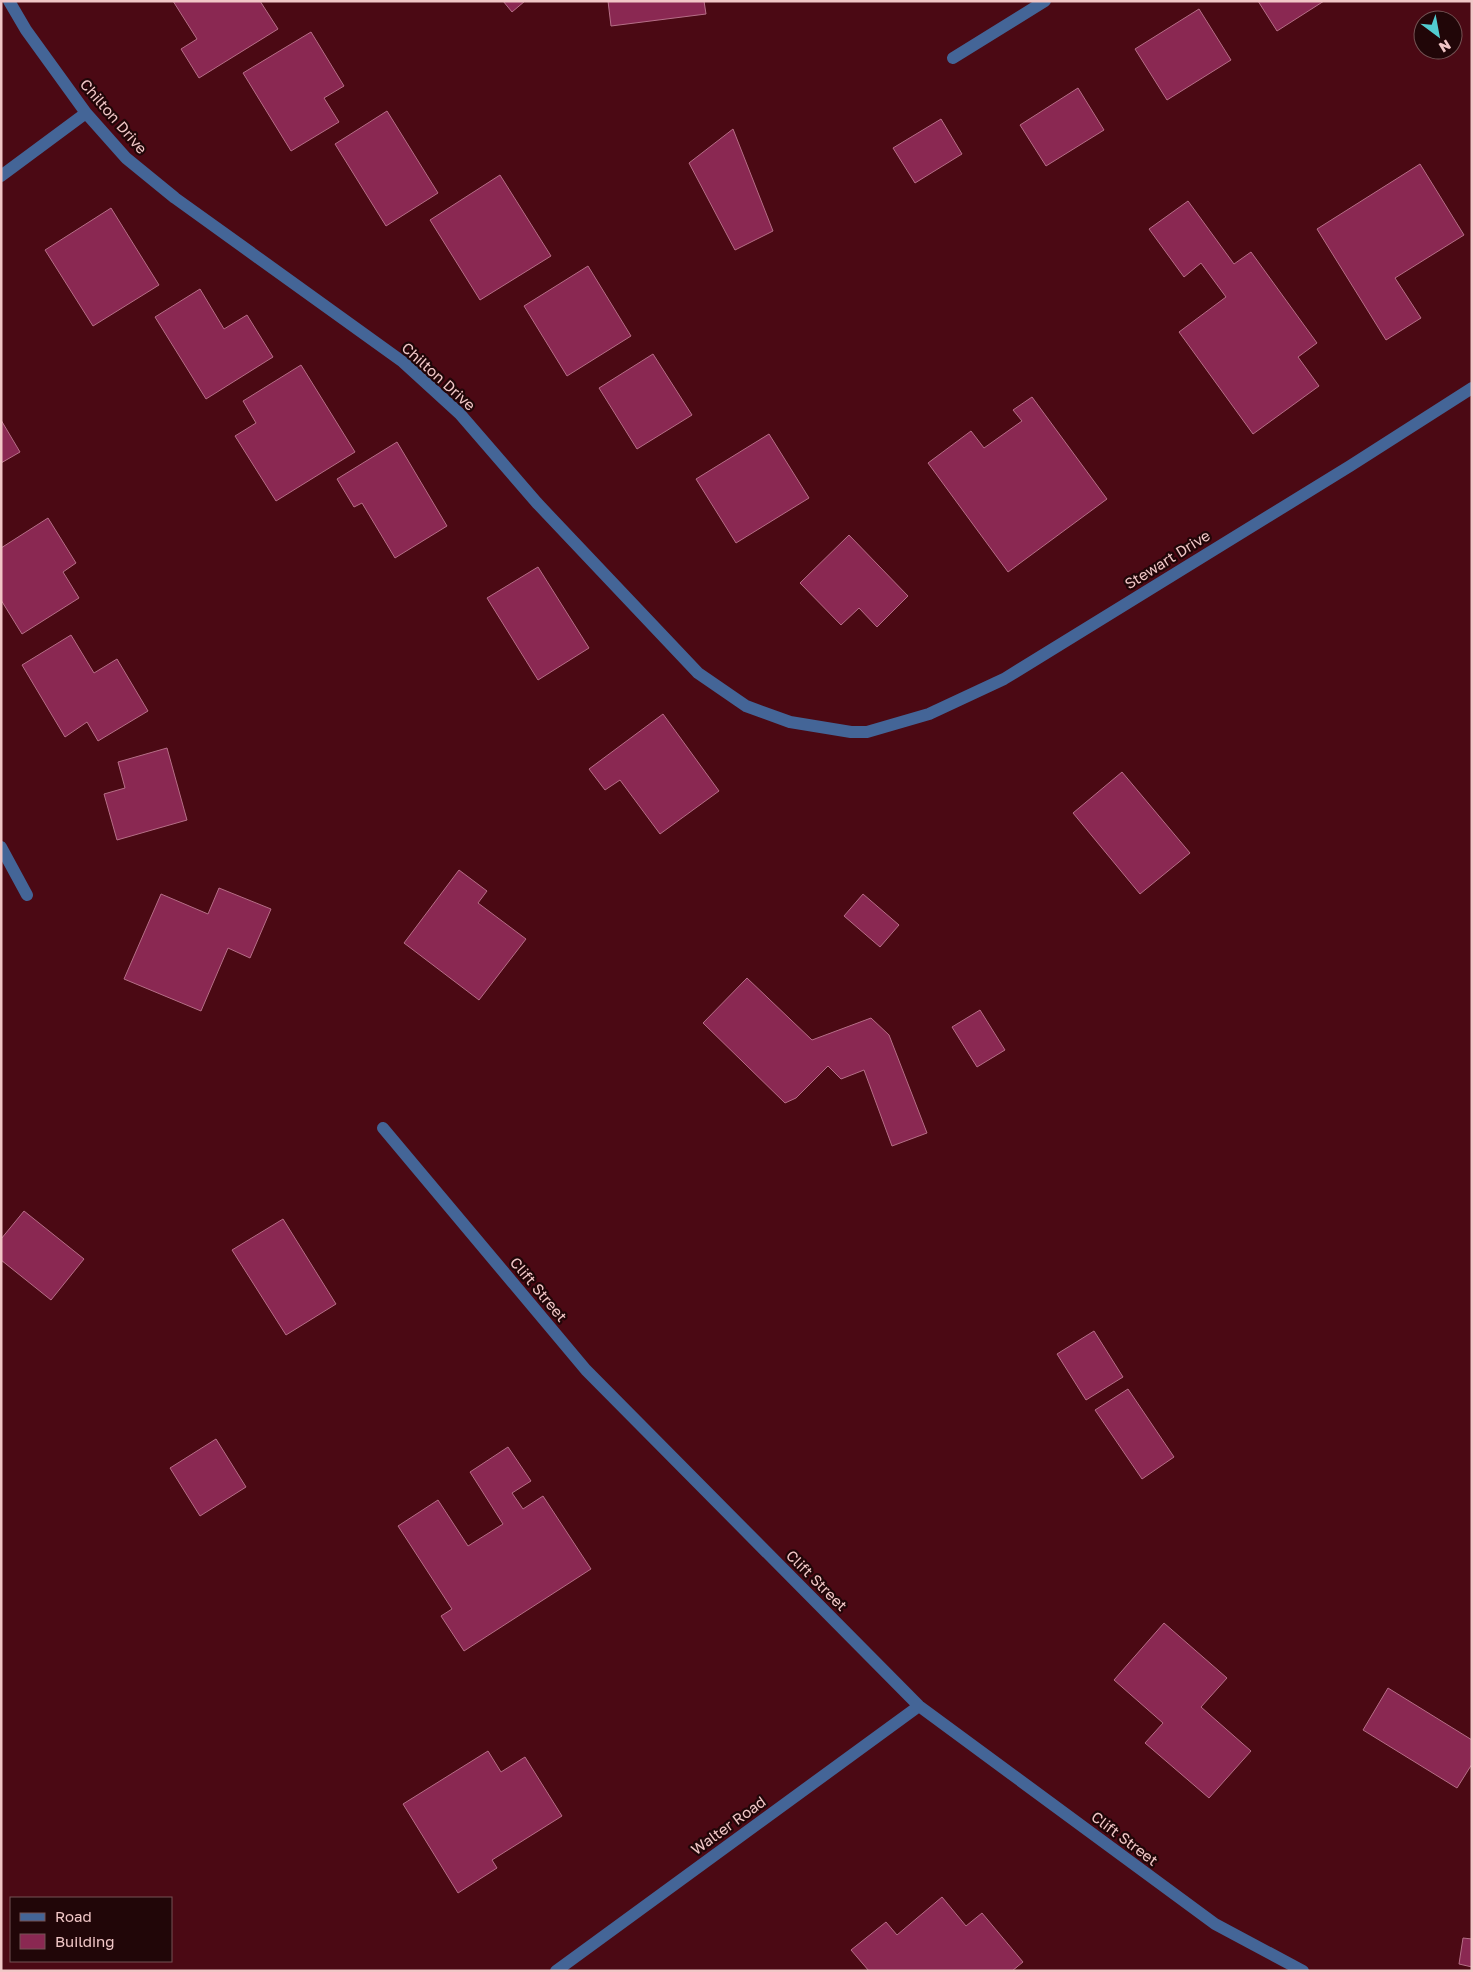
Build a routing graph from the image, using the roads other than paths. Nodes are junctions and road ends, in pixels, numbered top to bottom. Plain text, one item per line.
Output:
1 (9, 1) edge
2 (1045, 1) edge
3 (953, 58) dead end
4 (86, 113) junction
5 (1, 176) edge
6 (1472, 388) edge
7 (867, 732) joint
8 (1, 847) edge
9 (27, 895) dead end
10 (383, 1128) dead end
11 (920, 1706) junction
12 (556, 1971) edge
13 (1303, 1971) edge

1 - 4 street, Chilton Drive
2 - 3 street
4 - 5 street
4 - 7 street, Chilton Drive
6 - 7 street, Stewart Drive
8 - 9 street
10 - 11 street, Clift Street
11 - 12 street, Walter Road
11 - 13 street, Clift Street

